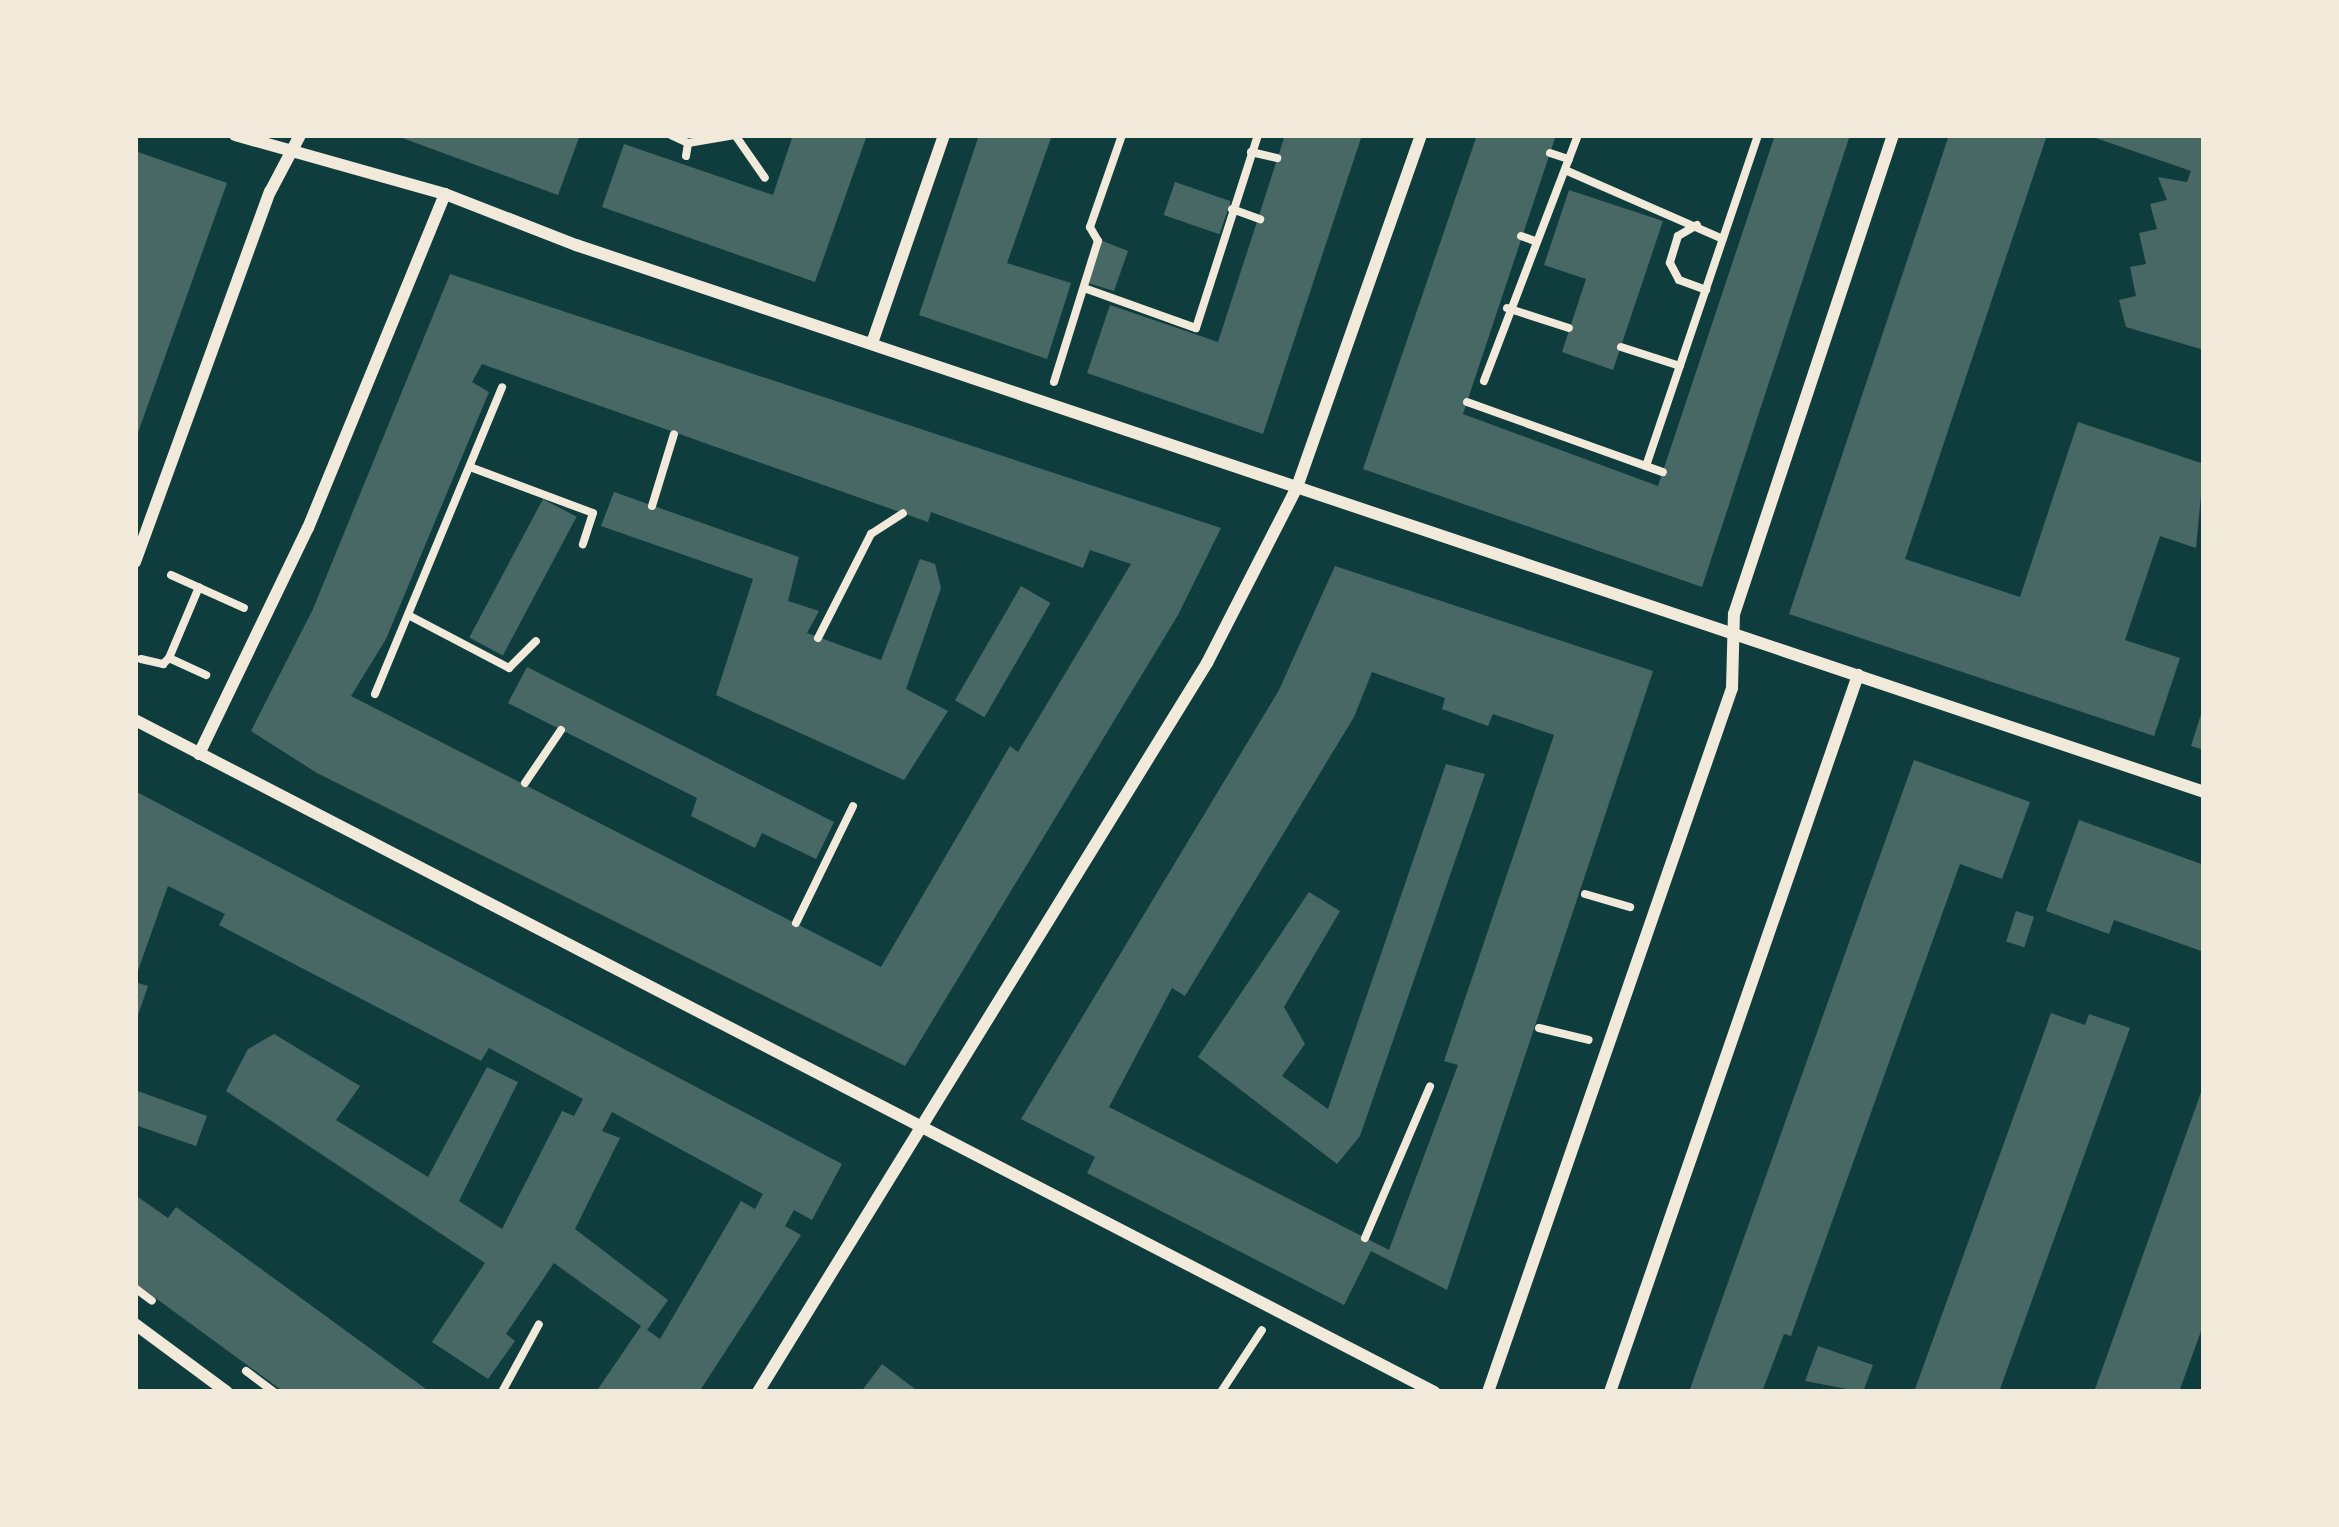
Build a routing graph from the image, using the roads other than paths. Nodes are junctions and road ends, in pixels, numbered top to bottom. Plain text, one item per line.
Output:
1 (235, 135) edge
2 (944, 135) edge
3 (1421, 135) edge
4 (1893, 135) edge
5 (297, 142) edge
6 (445, 194) junction
7 (872, 344) junction
8 (1297, 487) junction
9 (135, 562) edge
10 (1733, 638) junction
11 (1858, 675) junction
12 (135, 720) edge
13 (199, 754) junction
14 (2204, 792) edge
15 (920, 1124) junction
16 (135, 1324) edge
17 (227, 1392) edge
18 (758, 1392) edge
19 (1434, 1392) edge
20 (1488, 1392) edge
21 (1610, 1392) edge

1 - 5 street
2 - 7 street
3 - 8 street
4 - 10 street
5 - 6 street
5 - 9 street
6 - 7 street
6 - 13 street
7 - 8 street
8 - 10 street
8 - 15 street
10 - 11 street
10 - 20 street
11 - 14 street
11 - 21 street
12 - 13 street
13 - 15 street
15 - 18 street
15 - 19 street
16 - 17 street

